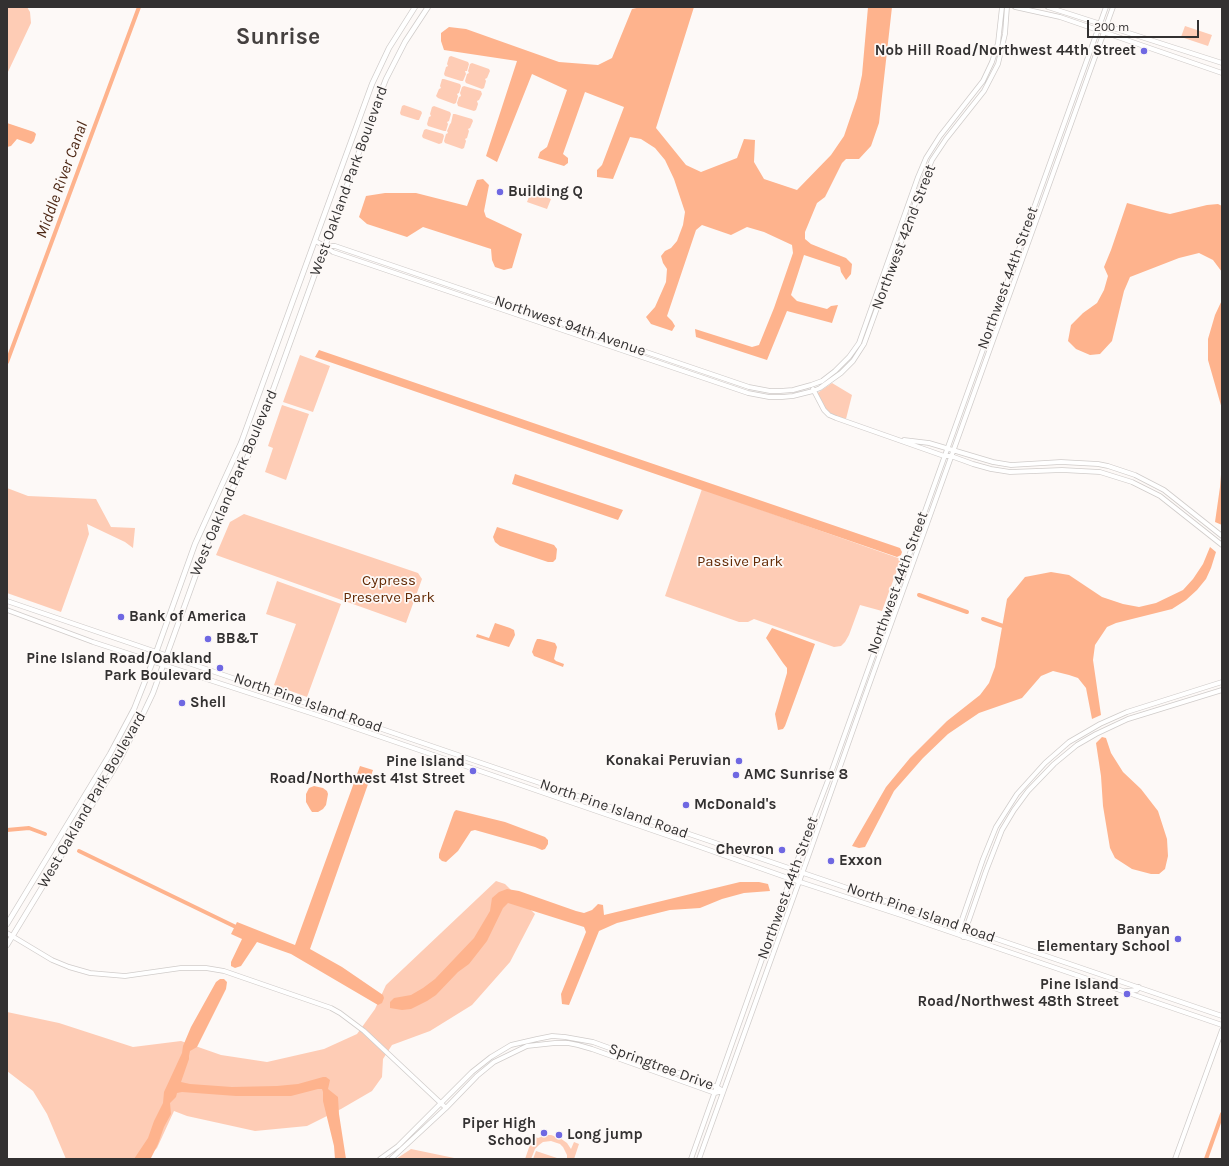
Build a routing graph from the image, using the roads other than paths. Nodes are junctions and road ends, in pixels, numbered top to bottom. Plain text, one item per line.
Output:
1 (415, 7) edge
2 (428, 7) edge
3 (1002, 7) edge
4 (1007, 7) edge
5 (1015, 7) edge
6 (1048, 7) edge
7 (1106, 7) edge
8 (1113, 7) edge
9 (1100, 24) junction
10 (1106, 26) junction
11 (1098, 30) junction
12 (1104, 32) junction
13 (1222, 63) edge
14 (1222, 73) edge
15 (315, 241) junction
16 (325, 246) junction
17 (811, 385) junction
18 (813, 391) junction
19 (900, 440) junction
20 (947, 448) junction
21 (954, 450) junction
22 (944, 456) junction
23 (951, 456) junction
24 (1222, 536) edge
25 (1222, 545) edge
26 (7, 601) edge
27 (7, 610) edge
28 (156, 651) junction
29 (166, 654) junction
30 (153, 660) junction
31 (163, 664) junction
32 (1222, 682) edge
33 (1222, 690) edge
34 (794, 869) junction
35 (803, 872) junction
36 (791, 879) junction
37 (799, 882) junction
38 (862, 902) junction
39 (909, 909) junction
40 (7, 924) edge
41 (959, 926) junction
42 (966, 929) junction
43 (7, 933) edge
44 (957, 934) junction
45 (12, 936) junction
46 (963, 937) junction
47 (7, 945) edge
48 (1139, 987) junction
49 (1123, 991) junction
50 (1222, 1016) edge
51 (1222, 1025) edge
52 (1222, 1030) edge
53 (717, 1087) junction
54 (723, 1091) junction
55 (715, 1093) junction
56 (441, 1103) junction
57 (446, 1108) junction
58 (380, 1159) edge
59 (391, 1159) edge
60 (691, 1159) edge
61 (698, 1159) edge
62 (1175, 1159) edge

1 - 15 main road, West Oakland Park Boulevard
2 - 16 main road, West Oakland Park Boulevard
3 - 17 street, Northwest 42nd Street
4 - 18 street, Northwest 42nd Street
5 - 11 street
6 - 9 street
7 - 9 street, Northwest 44th Street
8 - 10 street, Northwest 44th Street
9 - 10 street
9 - 11 street, Northwest 44th Street
10 - 12 street, Northwest 44th Street
10 - 13 street
11 - 12 street
11 - 20 street, Northwest 44th Street
12 - 14 street
12 - 21 street, Northwest 44th Street
15 - 16 street, Northwest 94th Avenue
15 - 28 main road, West Oakland Park Boulevard
16 - 17 street, Northwest 94th Avenue
16 - 18 street, Northwest 94th Avenue
16 - 29 main road, West Oakland Park Boulevard
17 - 18 street
18 - 19 street
19 - 20 street
19 - 22 street
20 - 21 street
20 - 22 street, Northwest 44th Street
21 - 23 street, Northwest 44th Street
21 - 24 street
22 - 23 street
22 - 34 street, Northwest 44th Street
23 - 25 street
23 - 35 street, Northwest 44th Street
26 - 28 street, North Pine Island Road
27 - 30 street, North Pine Island Road
28 - 29 street, North Pine Island Road
28 - 30 main road, West Oakland Park Boulevard
29 - 31 main road, West Oakland Park Boulevard
29 - 34 street, North Pine Island Road
30 - 31 street, North Pine Island Road
30 - 40 main road, West Oakland Park Boulevard
31 - 36 street, North Pine Island Road
31 - 45 main road, West Oakland Park Boulevard
32 - 41 street
33 - 42 street
34 - 35 street, North Pine Island Road
34 - 36 street, Northwest 44th Street
35 - 37 street, Northwest 44th Street
35 - 39 street, North Pine Island Road
36 - 37 street, North Pine Island Road
36 - 53 street, Northwest 44th Street
37 - 38 street, North Pine Island Road
37 - 54 street, Northwest 44th Street
38 - 39 street
38 - 44 street, North Pine Island Road
39 - 41 street, North Pine Island Road
41 - 42 street, North Pine Island Road
41 - 44 street
42 - 46 street
42 - 48 street, North Pine Island Road
43 - 45 street
44 - 46 street, North Pine Island Road
45 - 47 main road, West Oakland Park Boulevard
45 - 56 street
46 - 49 street, North Pine Island Road
48 - 49 street
48 - 50 street, North Pine Island Road
49 - 51 street, North Pine Island Road
52 - 62 street
53 - 54 street, Springtree Drive
53 - 55 street, Northwest 44th Street
53 - 56 street, Springtree Drive
54 - 55 street, Springtree Drive
54 - 61 street, Northwest 44th Street
55 - 57 street, Springtree Drive
55 - 60 street, Northwest 44th Street
56 - 57 street
56 - 58 street, Springtree Drive
57 - 59 street, Springtree Drive

